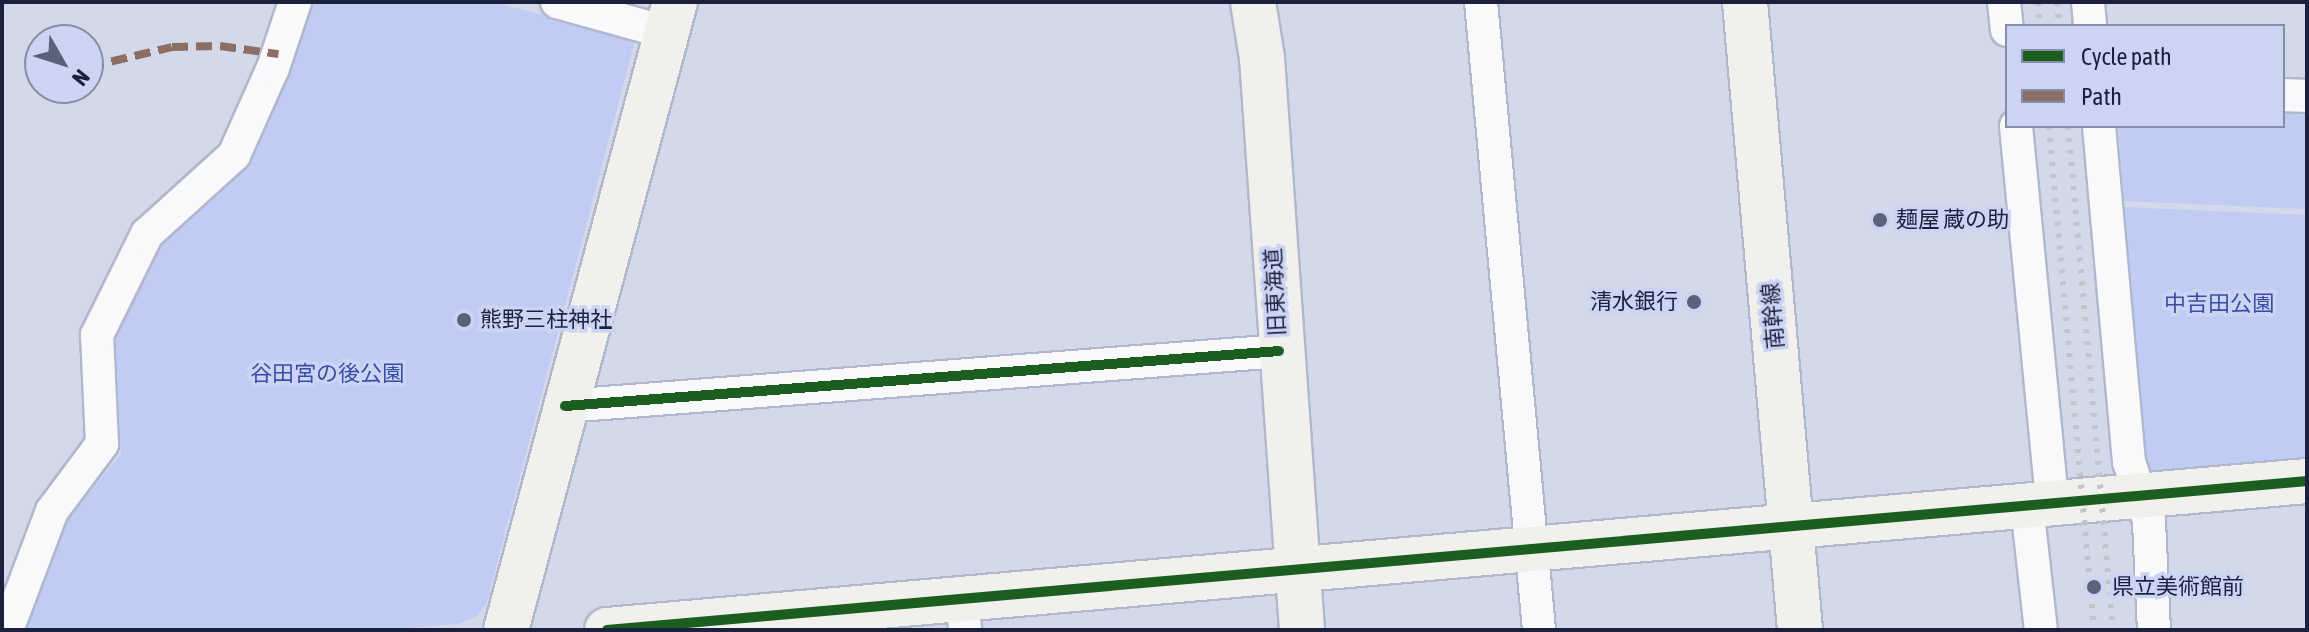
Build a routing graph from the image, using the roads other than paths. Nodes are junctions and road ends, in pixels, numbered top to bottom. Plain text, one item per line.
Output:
1 (295, 2) edge
2 (557, 2) edge
3 (1253, 2) edge
4 (1481, 2) edge
5 (1745, 2) edge
6 (2004, 2) edge
7 (2088, 2) edge
8 (672, 17) edge
9 (2006, 24) edge
10 (2090, 24) edge
11 (2285, 95) edge
12 (2307, 96) edge
13 (2016, 128) edge
14 (2099, 128) edge
15 (1279, 351) junction
16 (565, 406) junction
17 (2307, 481) edge
18 (2137, 495) junction
19 (2039, 504) junction
20 (1791, 524) junction
21 (1533, 550) junction
22 (1297, 568) junction
23 (964, 614) edge
24 (742, 625) edge
25 (7, 630) edge
26 (506, 630) edge
27 (607, 630) edge
28 (1302, 630) edge
29 (1539, 630) edge
30 (1800, 630) edge
31 (2041, 630) edge
32 (2154, 630) edge

1 - 25 street
2 - 8 street
3 - 15 street, 旧東海道
4 - 21 street
5 - 20 street, 南幹線
6 - 9 street
7 - 10 street
8 - 16 street
11 - 12 street
13 - 19 street
14 - 18 street
15 - 16 street
15 - 22 street, 旧東海道
16 - 26 street
17 - 18 street
18 - 19 street
18 - 32 street
19 - 20 street
19 - 31 street
20 - 21 street
20 - 30 street, 南幹線
21 - 22 street
21 - 29 street
22 - 23 street
22 - 28 street, 旧東海道
23 - 24 street
24 - 27 street

